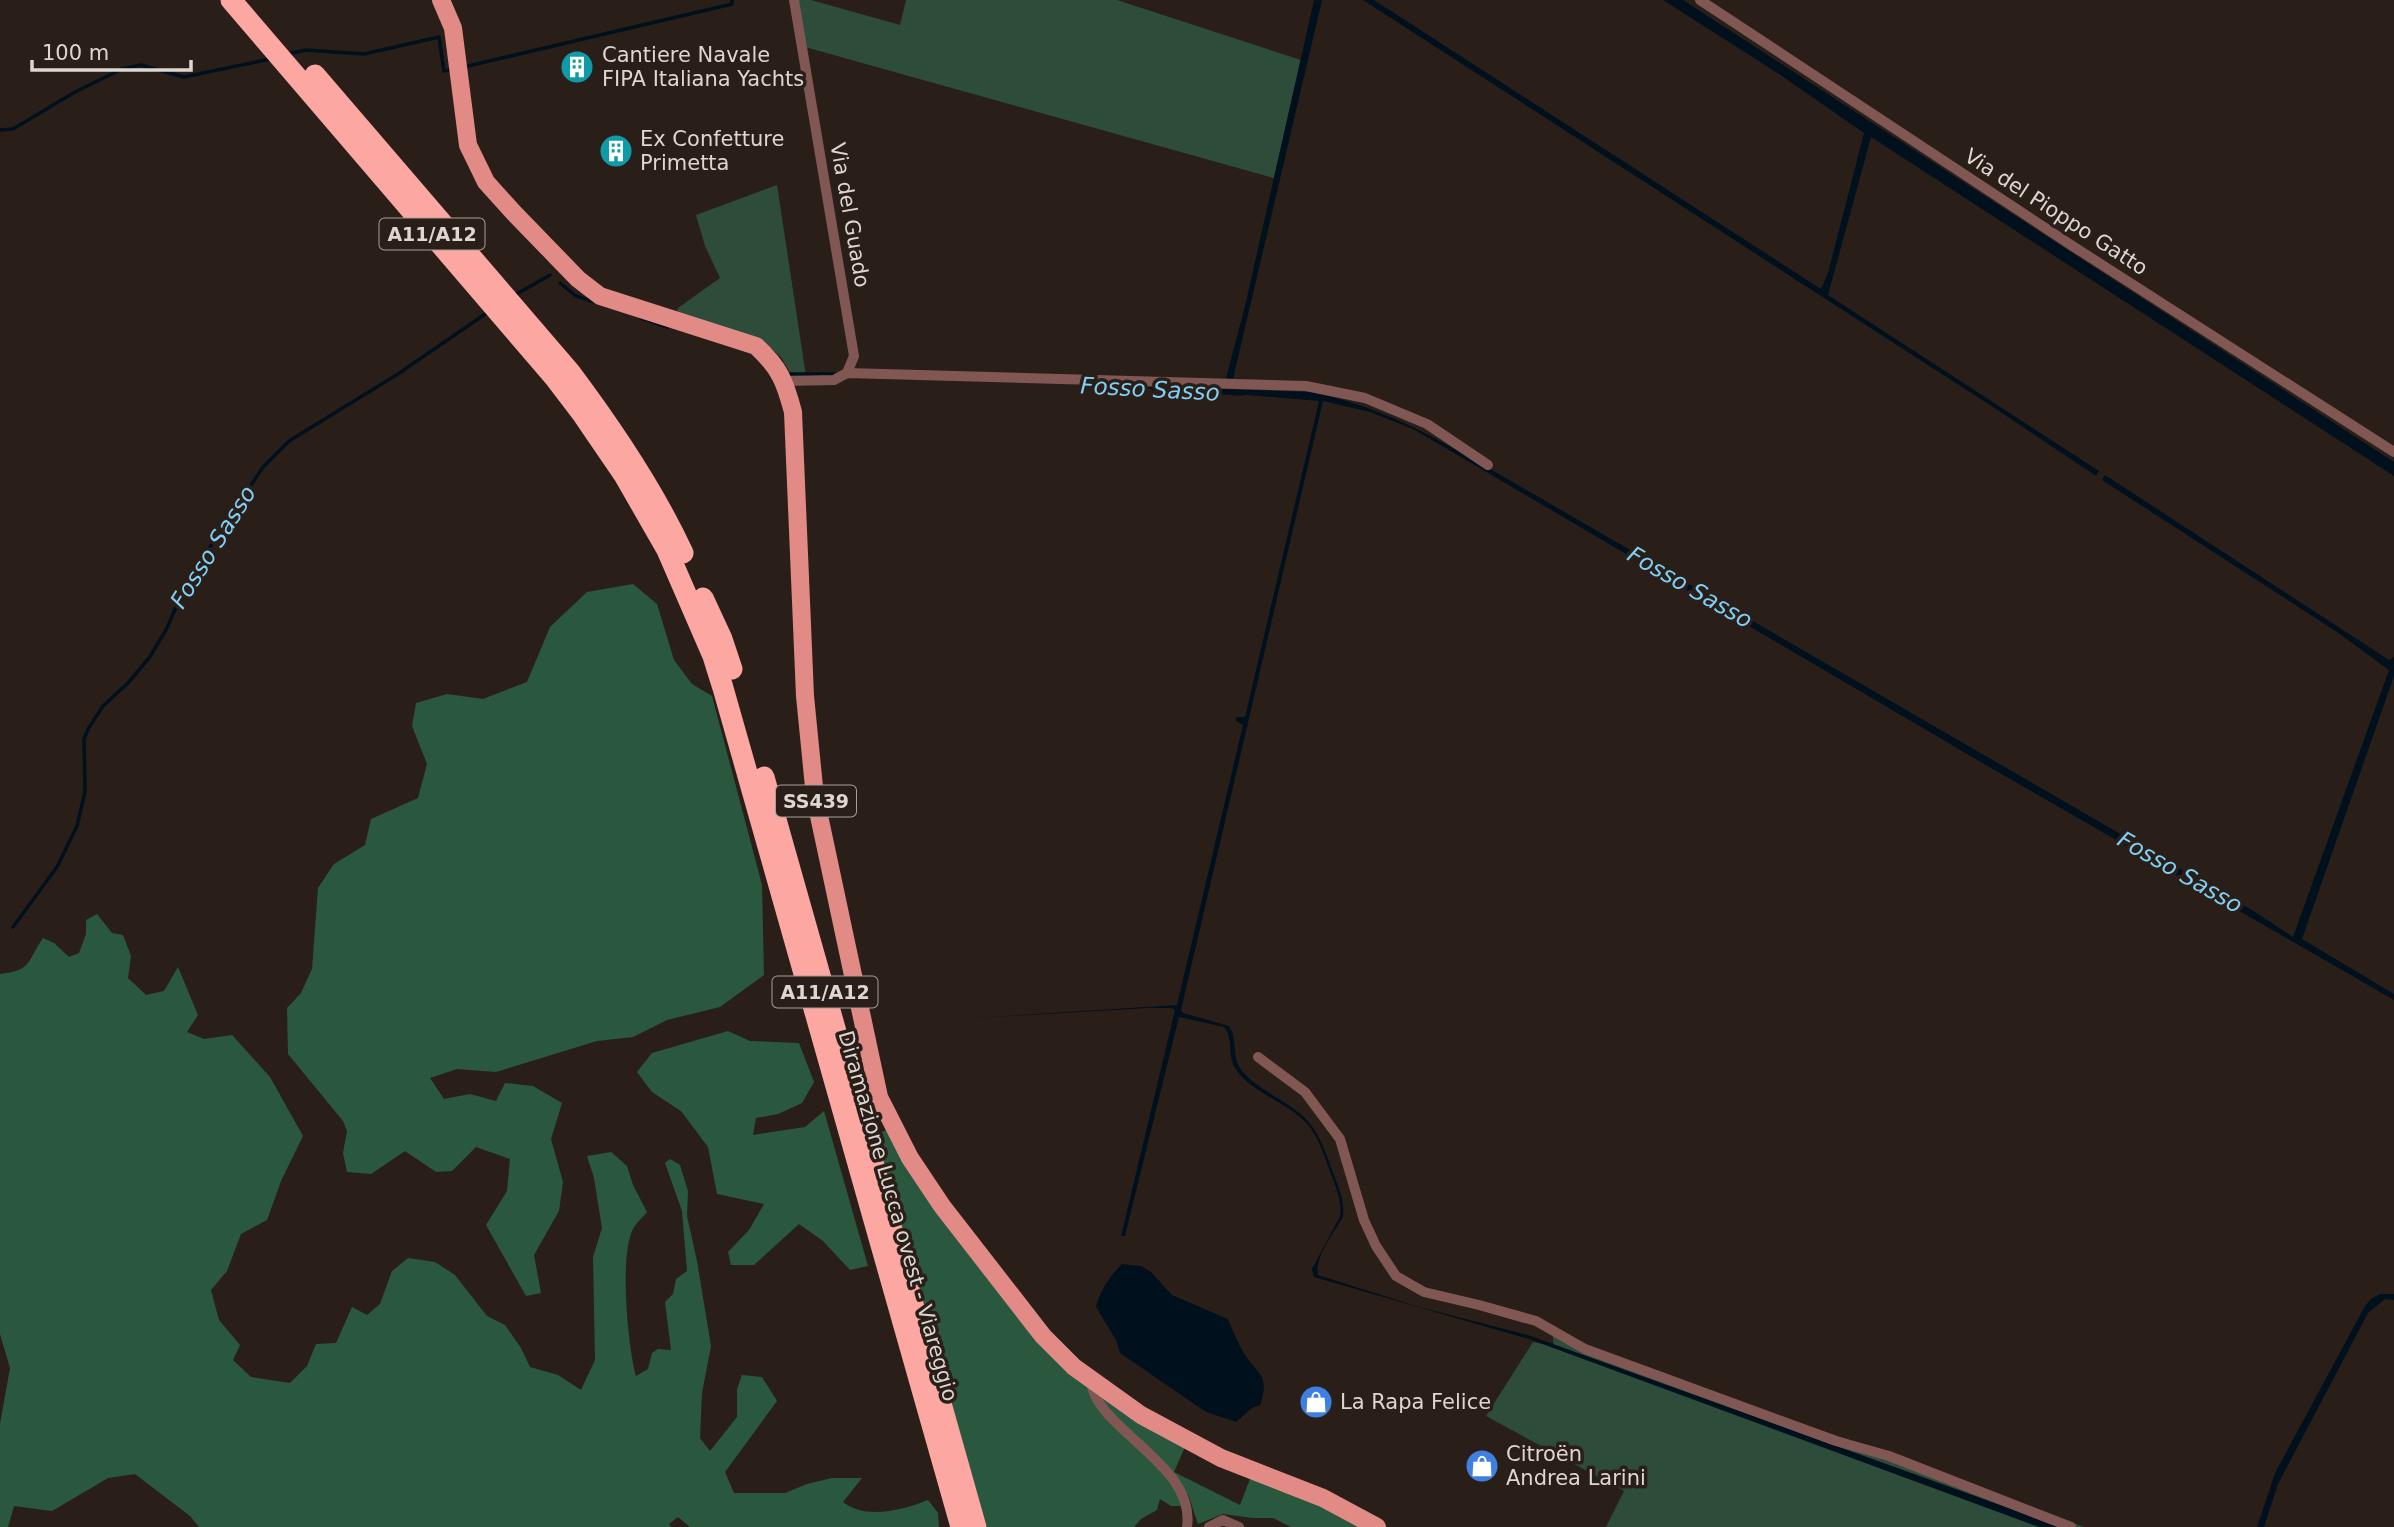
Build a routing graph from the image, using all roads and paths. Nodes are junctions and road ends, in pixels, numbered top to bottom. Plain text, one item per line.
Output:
1 (231, 0) edge
2 (249, 0) edge
3 (442, 0) edge
4 (794, 0) edge
5 (1700, 0) edge
6 (847, 373) junction
7 (785, 381) junction
8 (2394, 452) edge
9 (1488, 465) dead end
10 (628, 468) junction
11 (730, 684) junction
12 (1258, 1058) dead end
13 (1090, 1380) junction
14 (949, 1455) junction
15 (961, 1527) edge
16 (976, 1527) edge
17 (1187, 1527) edge
18 (1209, 1527) edge
19 (1239, 1527) edge
20 (1377, 1527) edge
21 (2071, 1527) edge

1 - 10 highway, Diramazione Lucca ovest - Viareggio / A11/A12
2 - 10 highway, Diramazione Lucca ovest - Viareggio / A11/A12
3 - 7 main road, SS439
4 - 6 street, Via del Guado
5 - 8 street, Via del Pioppo Gatto
6 - 7 street
6 - 9 street
7 - 13 main road, SS439
10 - 11 highway, Diramazione Lucca ovest - Viareggio / A11/A12
11 - 14 highway, Diramazione Lucca ovest - Viareggio / A11/A12
11 - 14 highway, Diramazione Lucca ovest - Viareggio / A11/A12
12 - 21 street
13 - 17 street
13 - 20 main road, SS439
14 - 15 highway, Diramazione Lucca ovest - Viareggio / A11/A12
14 - 16 highway, Diramazione Lucca ovest - Viareggio / A11/A12
18 - 19 street

